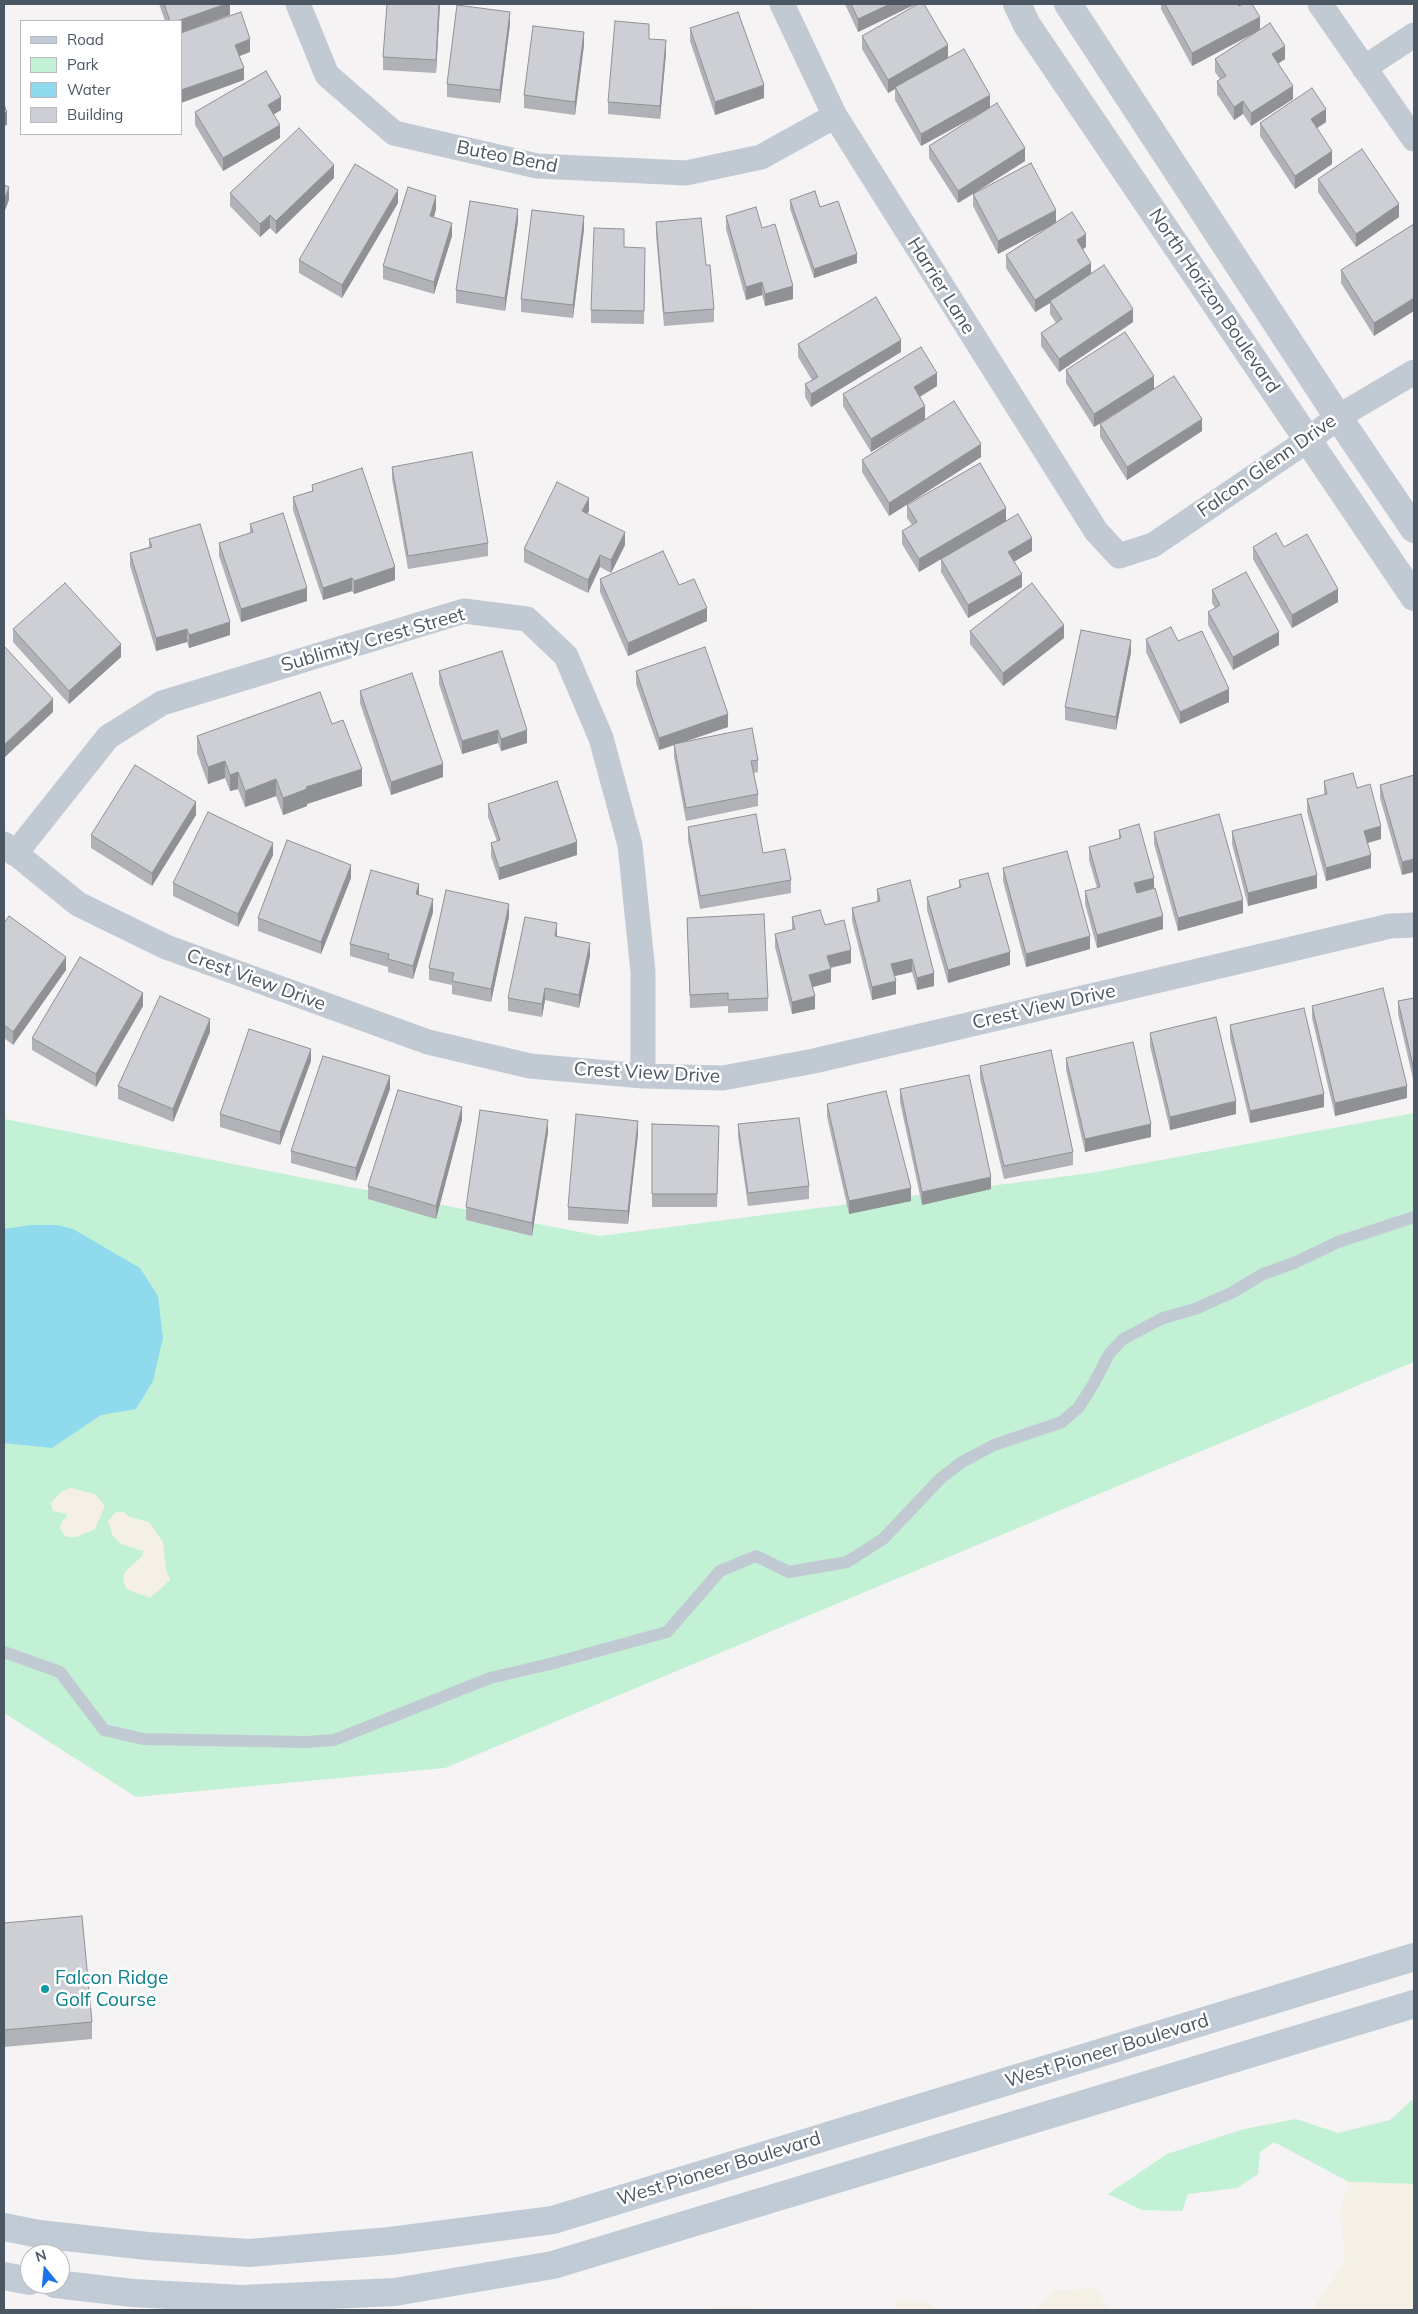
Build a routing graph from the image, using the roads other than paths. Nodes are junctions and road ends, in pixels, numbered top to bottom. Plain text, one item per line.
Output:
1 (298, 4) edge
2 (782, 4) edge
3 (1017, 4) edge
4 (1068, 4) edge
5 (1320, 4) edge
6 (1414, 35) edge
7 (1364, 68) junction
8 (835, 116) junction
9 (1414, 139) edge
10 (1414, 372) edge
11 (1338, 417) junction
12 (1308, 440) junction
13 (1414, 529) edge
14 (1119, 556) joint
15 (1414, 597) edge
16 (9, 849) edge
17 (1414, 925) edge
18 (643, 1076) junction
19 (1414, 1217) edge
20 (4, 1652) edge
21 (1414, 1957) edge
22 (1414, 2004) edge
23 (4, 2227) edge
24 (4, 2276) edge
25 (20, 2279) edge
26 (70, 2286) edge

1 - 8 street, Buteo Bend
2 - 8 street, Harrier Lane
3 - 12 street, North Horizon Boulevard
4 - 11 street, North Horizon Boulevard
5 - 7 street
6 - 7 street
7 - 9 street
8 - 14 street, Harrier Lane
10 - 11 street, Falcon Glenn Drive
11 - 12 street, Falcon Glenn Drive
11 - 13 street, North Horizon Boulevard
12 - 14 street, Falcon Glenn Drive
12 - 15 street, North Horizon Boulevard
16 - 18 street, Crest View Drive
16 - 18 street, Sublimity Crest Street
17 - 18 street, Crest View Drive
19 - 20 lane
21 - 23 main road, West Pioneer Boulevard
22 - 26 main road
24 - 25 main road

